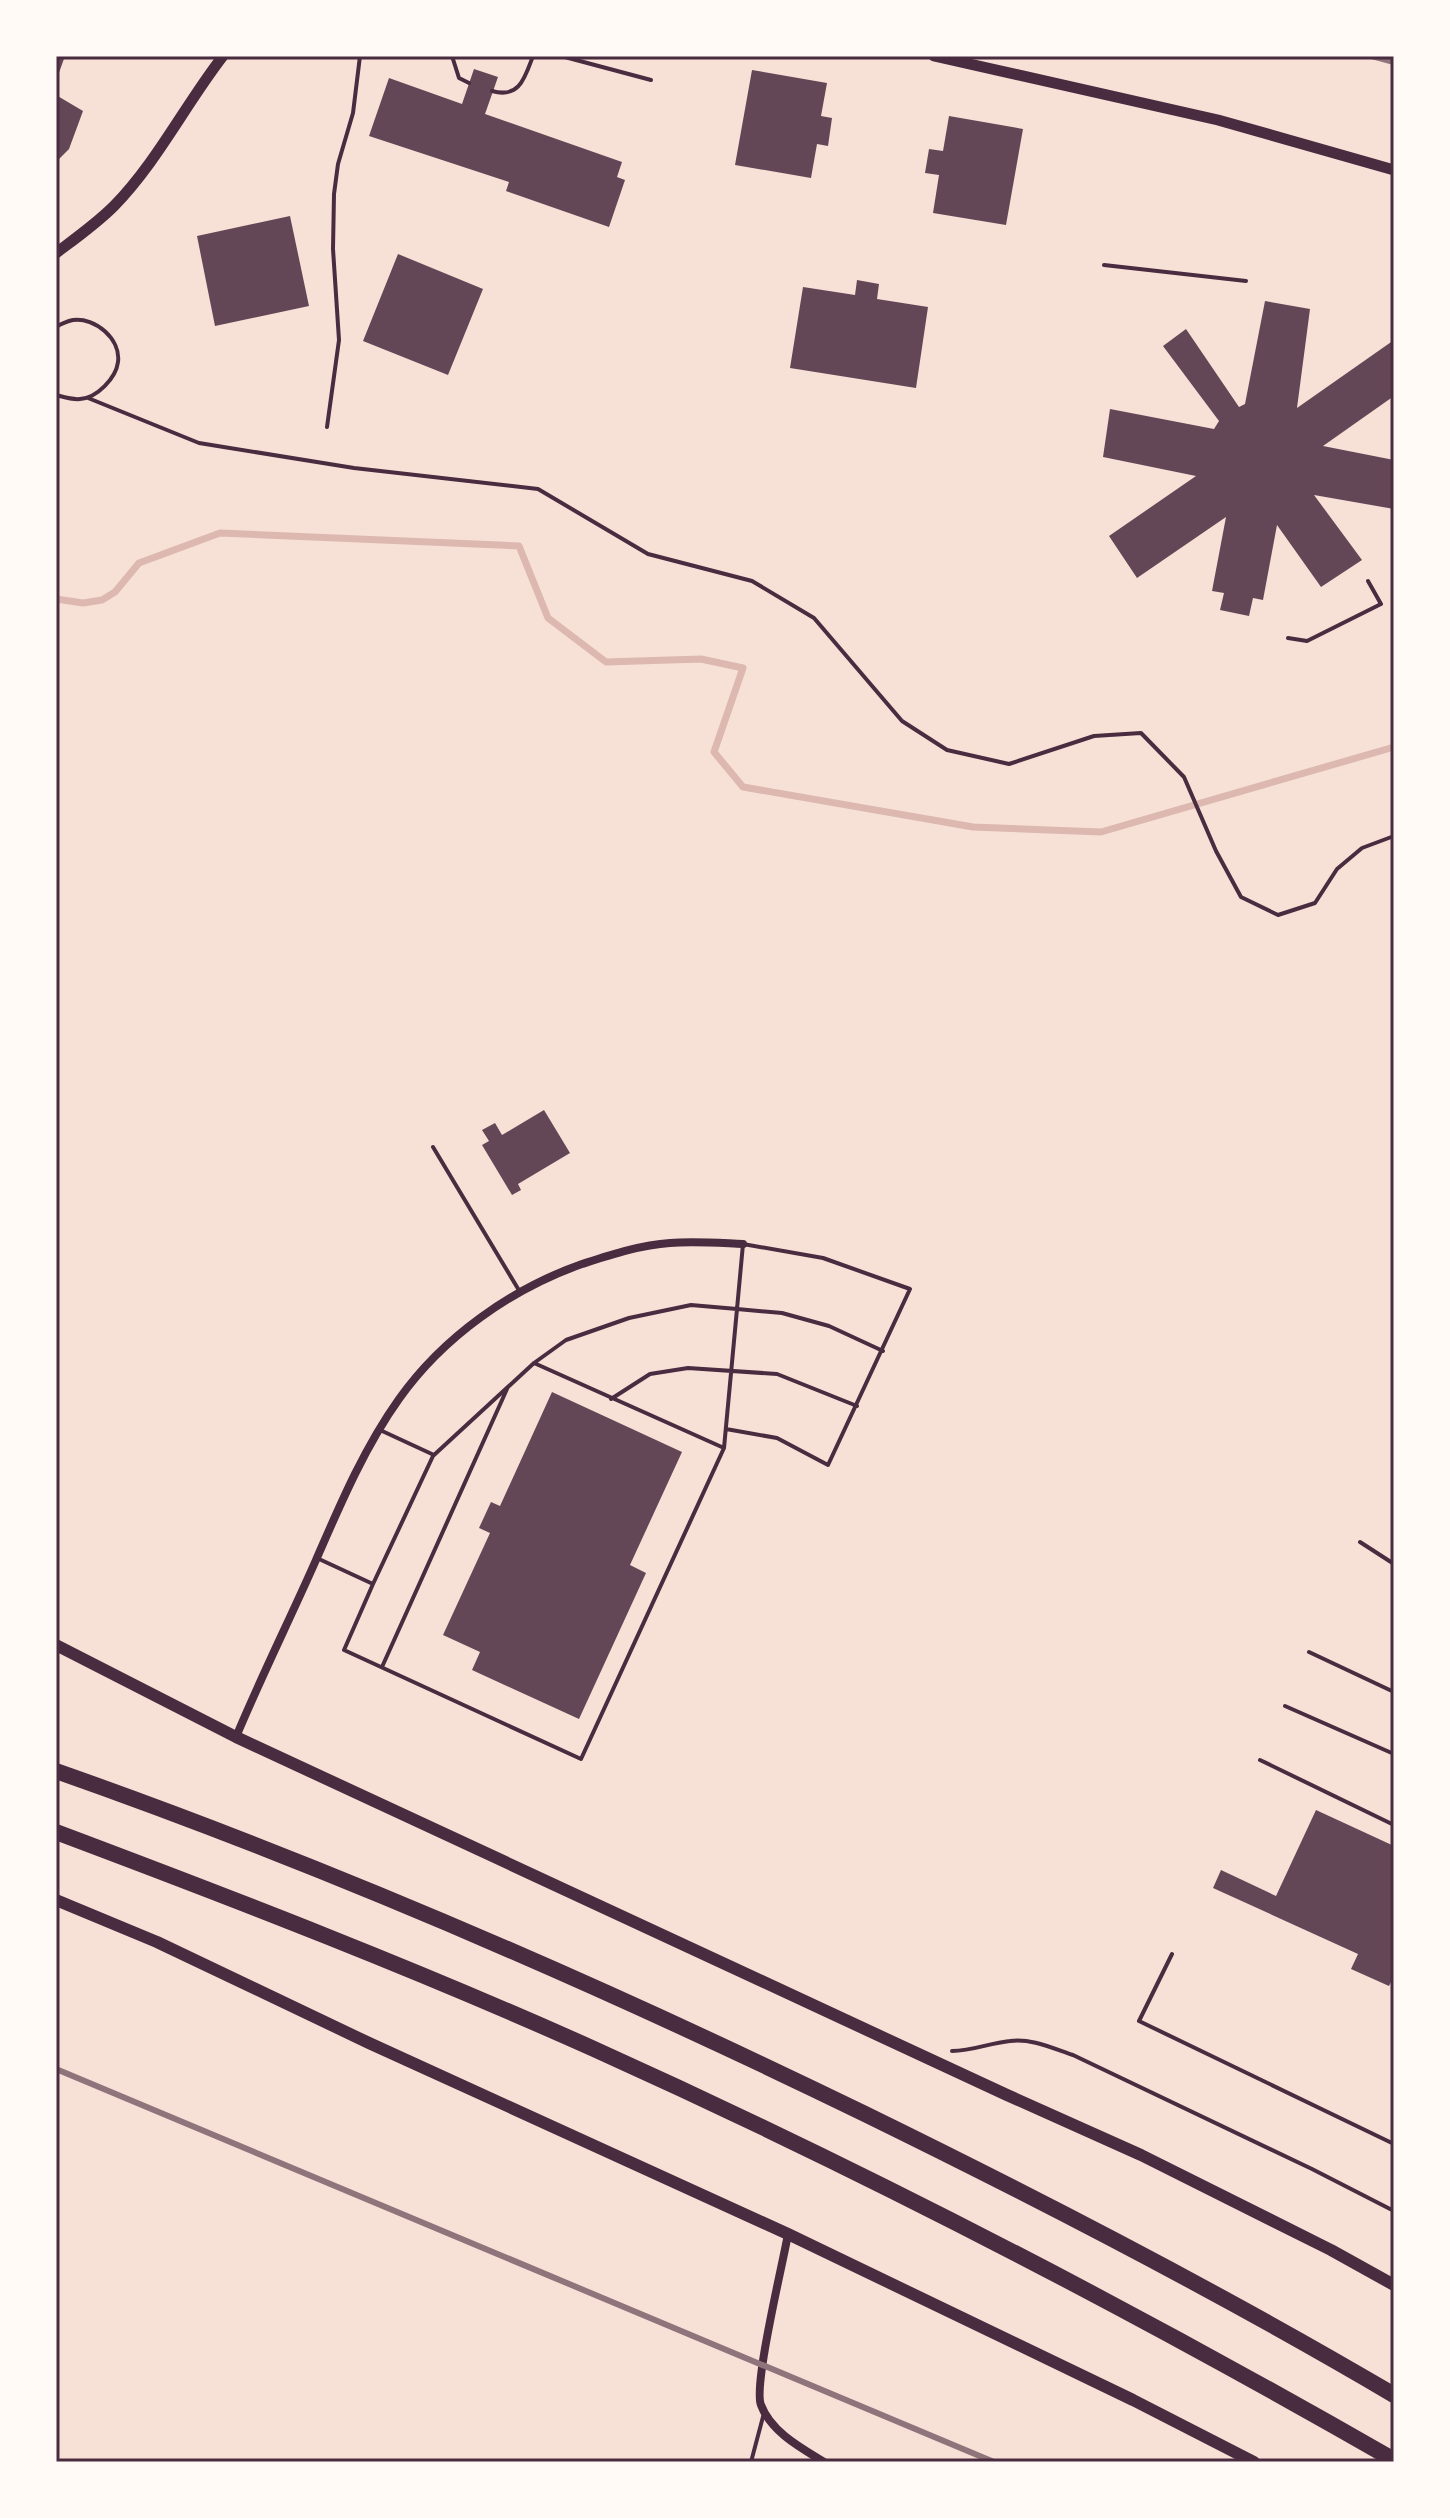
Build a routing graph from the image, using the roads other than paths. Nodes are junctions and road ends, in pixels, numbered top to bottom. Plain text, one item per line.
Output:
1 (222, 56) edge
2 (360, 56) edge
3 (452, 56) edge
4 (533, 56) edge
5 (561, 56) edge
6 (934, 56) edge
7 (651, 80) dead end
8 (469, 83) dead end
9 (492, 91) dead end
10 (1394, 170) edge
11 (56, 253) edge
12 (1104, 265) dead end
13 (1246, 281) dead end
14 (327, 427) dead end
15 (1368, 581) dead end
16 (1288, 638) dead end
17 (433, 1147) dead end
18 (743, 1244) junction
19 (520, 1292) junction
20 (737, 1309) junction
21 (883, 1351) junction
22 (534, 1363) junction
23 (731, 1370) junction
24 (508, 1387) junction
25 (611, 1399) junction
26 (857, 1406) junction
27 (726, 1429) junction
28 (379, 1430) junction
29 (724, 1448) junction
30 (434, 1455) junction
31 (1360, 1542) dead end
32 (317, 1558) junction
33 (1394, 1564) edge
34 (373, 1584) junction
35 (56, 1645) edge
36 (1309, 1652) dead end
37 (382, 1667) junction
38 (1394, 1692) edge
39 (1285, 1706) dead end
40 (236, 1737) junction
41 (1394, 1754) edge
42 (1260, 1760) dead end
43 (56, 1771) edge
44 (1394, 1825) edge
45 (56, 1832) edge
46 (56, 1900) edge
47 (1172, 1954) dead end
48 (1394, 2144) edge
49 (788, 2234) junction
50 (1394, 2285) edge
51 (1394, 2395) edge
52 (764, 2411) junction
53 (1394, 2460) edge
54 (751, 2462) edge
55 (824, 2462) edge
56 (1254, 2462) edge

1 - 11 street
2 - 14 lane
3 - 8 lane
4 - 9 lane
5 - 7 lane
6 - 10 street
12 - 13 lane
15 - 16 lane
17 - 19 lane
18 - 19 street
18 - 20 lane
18 - 21 lane
19 - 28 street
20 - 21 lane
20 - 22 lane
20 - 23 lane
21 - 26 lane
22 - 24 lane
22 - 25 lane
23 - 25 lane
23 - 26 lane
23 - 27 lane
24 - 30 lane
24 - 37 lane
25 - 29 lane
26 - 27 lane
27 - 29 lane
28 - 30 lane
28 - 32 street
29 - 37 lane
30 - 34 lane
31 - 33 lane
32 - 34 lane
32 - 40 street
34 - 37 lane
35 - 40 main road
36 - 38 lane
39 - 41 lane
40 - 50 main road
42 - 44 lane
43 - 51 highway
45 - 53 highway
46 - 49 main road
47 - 48 lane
49 - 52 street
49 - 56 main road
52 - 54 lane
52 - 55 street

